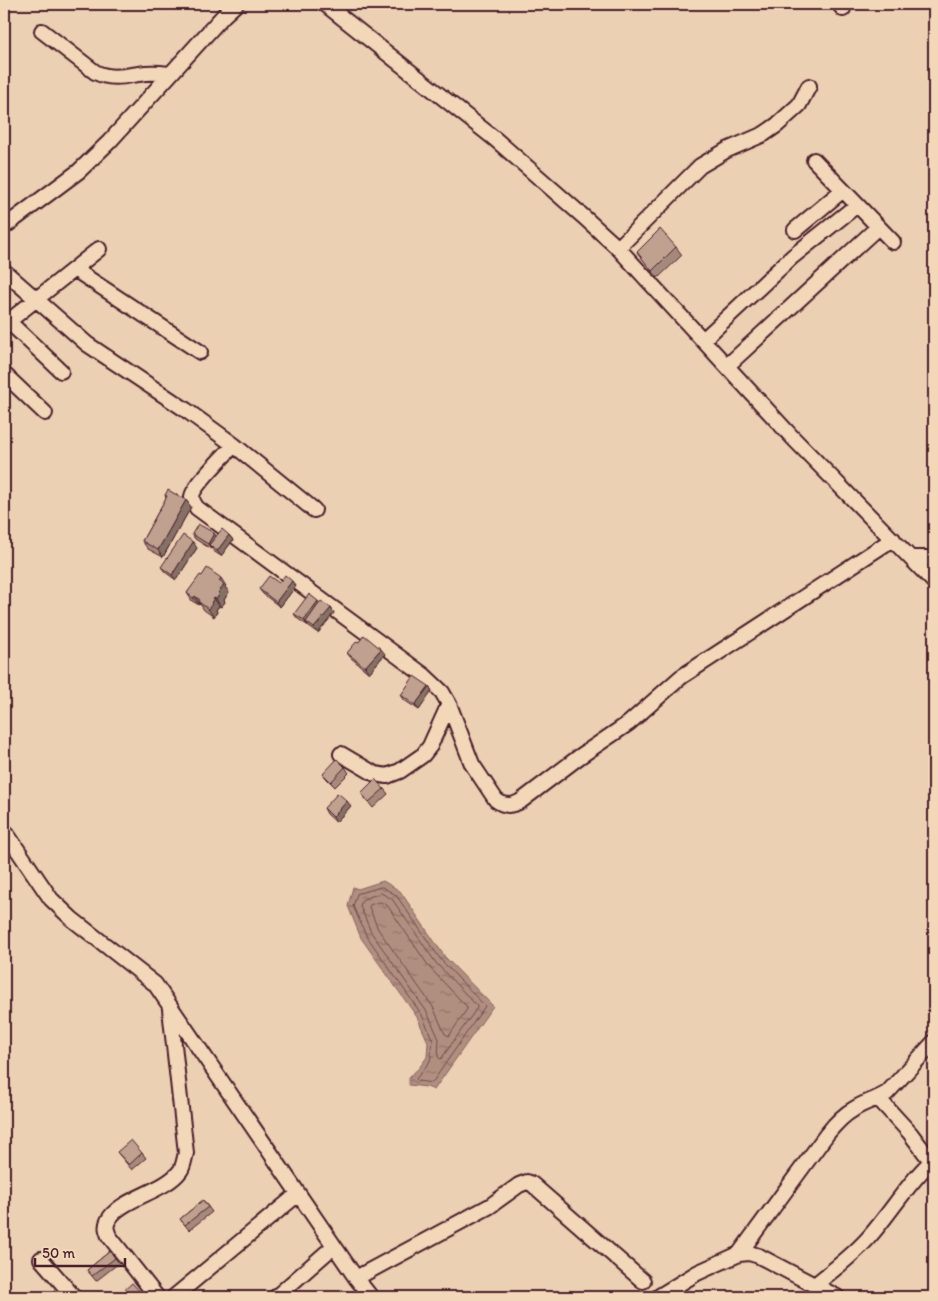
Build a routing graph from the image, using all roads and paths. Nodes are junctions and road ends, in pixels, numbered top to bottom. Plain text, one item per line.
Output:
1 (236, 4) edge
2 (325, 4) edge
3 (42, 31) dead end
4 (170, 74) junction
5 (809, 86) dead end
6 (814, 160) dead end
7 (842, 190) junction
8 (857, 205) junction
9 (4, 227) edge
10 (878, 227) junction
11 (794, 230) dead end
12 (893, 242) dead end
13 (618, 248) junction
14 (99, 250) dead end
15 (74, 270) junction
16 (4, 271) edge
17 (35, 299) junction
18 (6, 323) edge
19 (703, 340) junction
20 (200, 352) dead end
21 (727, 366) junction
22 (61, 371) dead end
23 (4, 374) edge
24 (45, 413) dead end
25 (234, 445) junction
26 (314, 510) dead end
27 (893, 539) junction
28 (911, 558) junction
29 (934, 558) edge
30 (934, 582) edge
31 (449, 704) junction
32 (341, 754) dead end
33 (4, 830) edge
34 (170, 1006) junction
35 (934, 1042) edge
36 (878, 1098) junction
37 (933, 1160) edge
38 (298, 1194) junction
39 (334, 1246) junction
40 (739, 1254) junction
41 (41, 1259) dead end
42 (356, 1278) junction
43 (644, 1282) dead end
44 (815, 1285) junction
45 (74, 1297) edge
46 (157, 1297) edge
47 (174, 1297) edge
48 (276, 1297) edge
49 (372, 1297) edge
50 (658, 1297) edge
51 (837, 1297) edge

1 - 4 street
2 - 13 street
3 - 4 street
4 - 9 street
5 - 13 street
6 - 7 street
7 - 8 street
7 - 11 street
8 - 10 street
8 - 19 street
10 - 12 street
10 - 21 street
13 - 19 street
14 - 15 street
15 - 17 street
15 - 20 street
16 - 17 street
17 - 18 street
17 - 25 street
18 - 22 street
19 - 21 street
21 - 27 street
23 - 24 street
25 - 26 street
25 - 31 street
27 - 28 street
27 - 31 street
28 - 29 street
28 - 30 street
31 - 32 street
33 - 34 street
34 - 38 street
34 - 46 street
35 - 36 street
36 - 37 street
36 - 40 street
37 - 44 street
38 - 39 street
38 - 47 street
39 - 42 street
39 - 48 street
40 - 44 street
40 - 50 street
41 - 45 street
42 - 43 street
42 - 49 street
44 - 51 street

